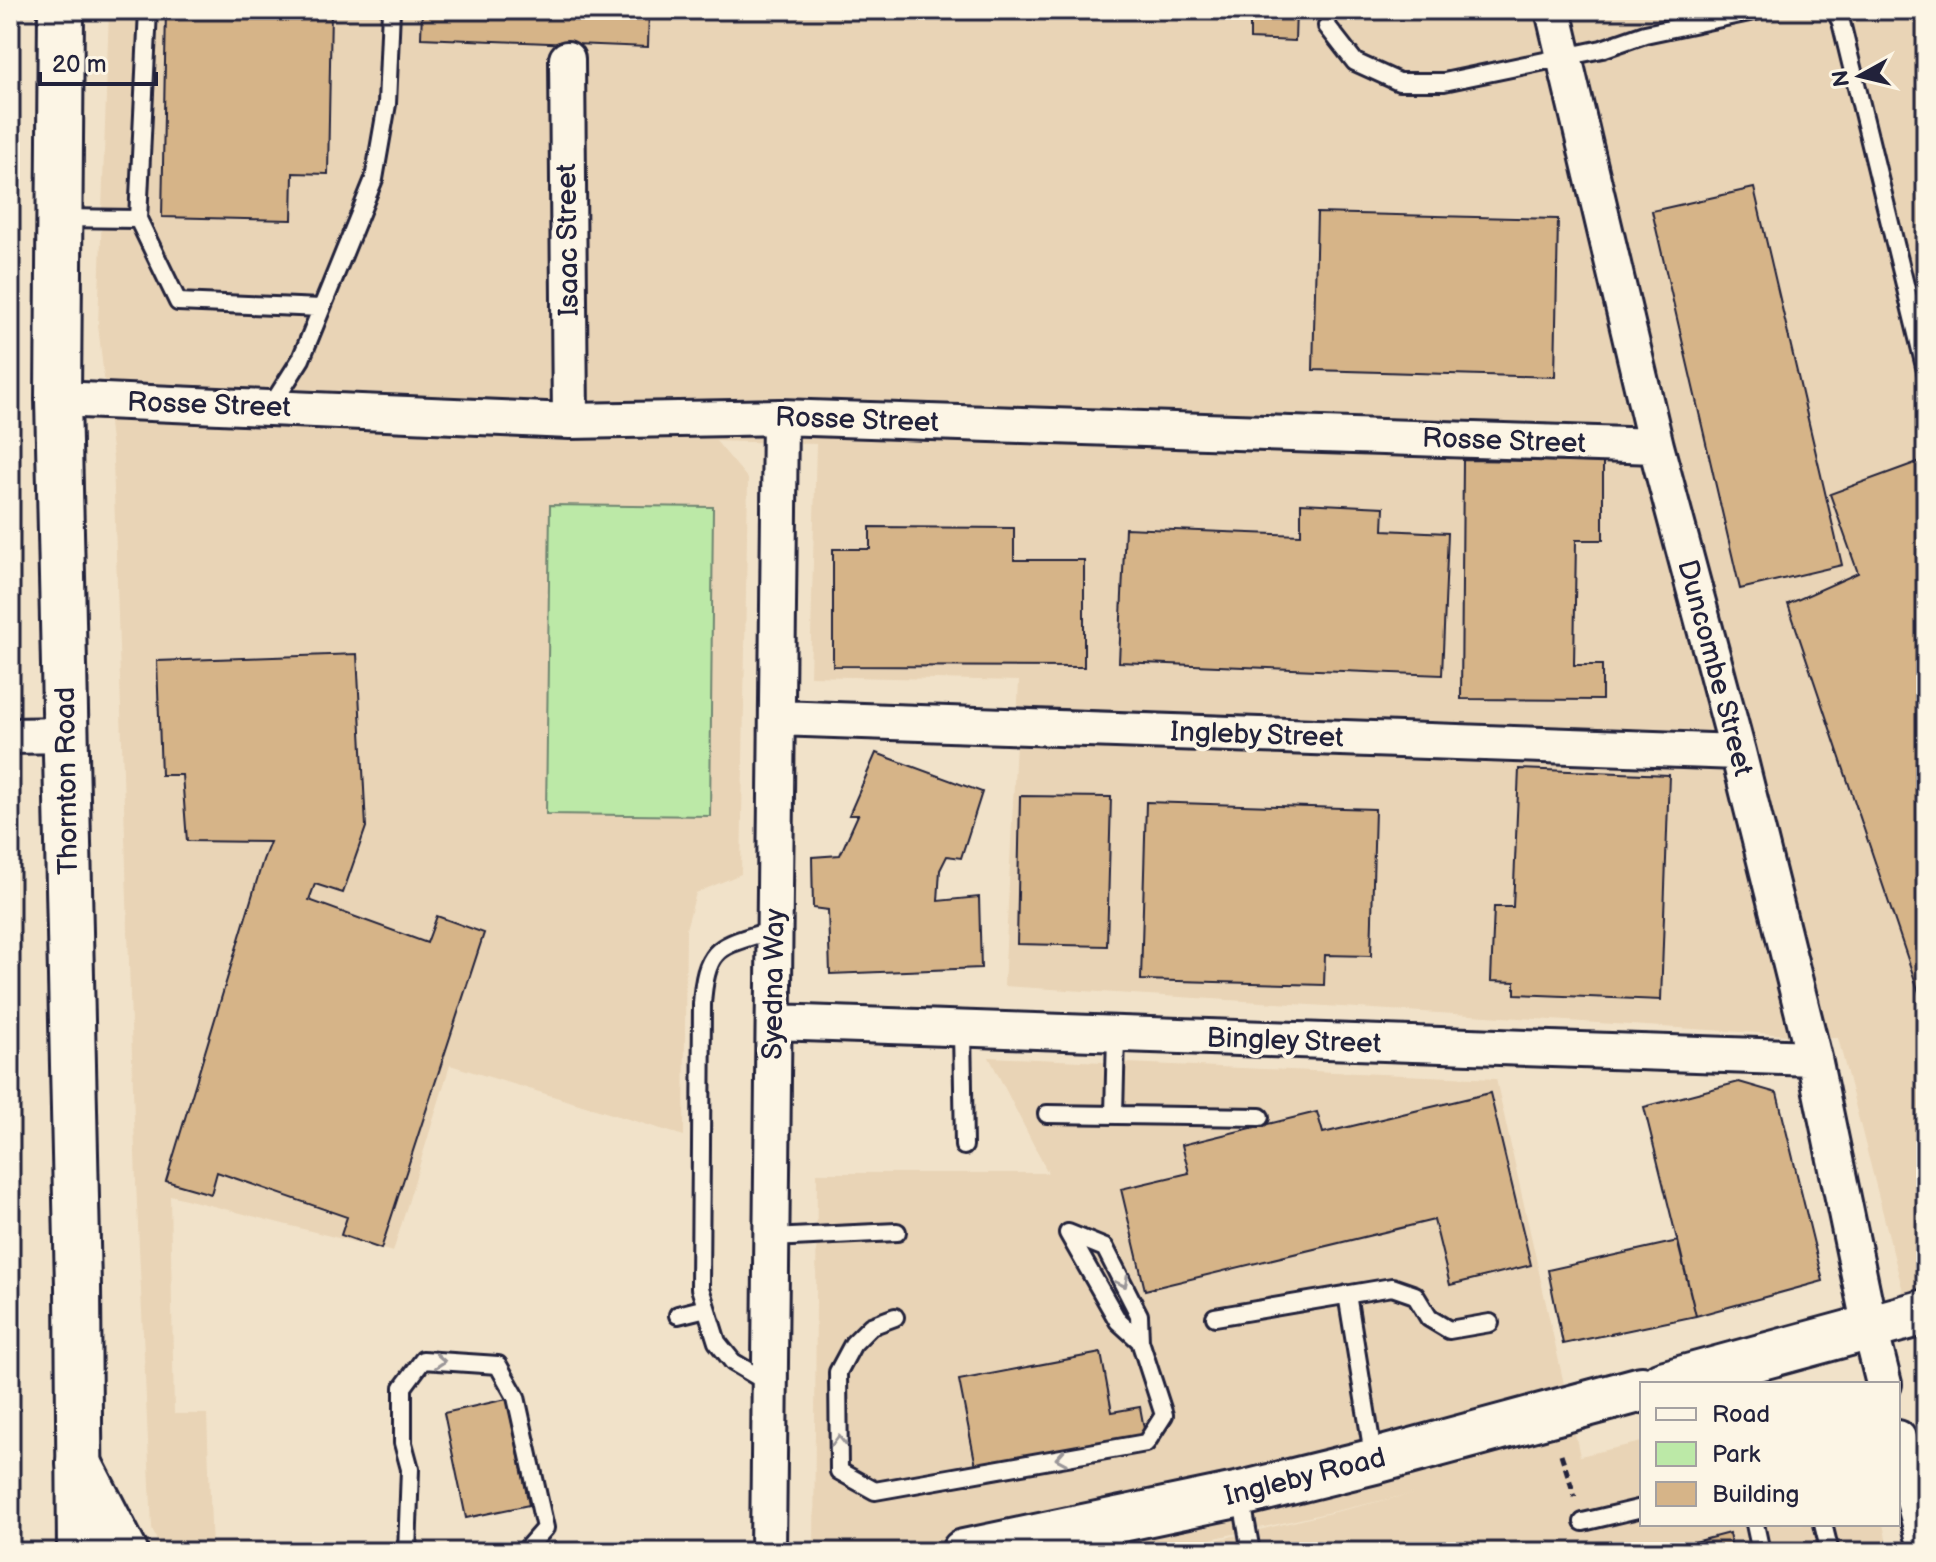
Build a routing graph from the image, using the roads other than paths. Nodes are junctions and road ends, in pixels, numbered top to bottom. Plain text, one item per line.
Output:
1 (61, 10) edge
2 (148, 10) edge
3 (391, 10) edge
4 (1553, 10) edge
5 (1759, 10) edge
6 (1835, 10) edge
7 (1327, 26) dead end
8 (1562, 58) junction
9 (567, 59) dead end
10 (59, 218) junction
11 (138, 219) junction
12 (321, 308) junction
13 (1926, 371) edge
14 (58, 399) junction
15 (270, 408) junction
16 (780, 417) junction
17 (570, 421) junction
18 (1656, 446) junction
19 (777, 718) junction
20 (67, 735) junction
21 (10, 736) edge
22 (1738, 752) junction
23 (775, 929) junction
24 (774, 1022) junction
25 (962, 1030) junction
26 (1116, 1035) junction
27 (1814, 1058) junction
28 (1047, 1114) dead end
29 (1114, 1114) junction
30 (1260, 1117) dead end
31 (964, 1146) dead end
32 (897, 1232) dead end
33 (771, 1238) junction
34 (1347, 1294) junction
35 (706, 1308) junction
36 (1926, 1312) edge
37 (678, 1315) dead end
38 (895, 1317) dead end
39 (1215, 1317) dead end
40 (1490, 1323) dead end
41 (1870, 1328) junction
42 (1140, 1341) junction
43 (1669, 1382) edge
44 (1884, 1382) edge
45 (770, 1384) junction
46 (1640, 1390) edge
47 (1900, 1445) edge
48 (1375, 1461) junction
49 (79, 1463) junction
50 (1241, 1494) junction
51 (1640, 1508) edge
52 (1583, 1522) road end
53 (1755, 1526) edge
54 (1824, 1526) edge
55 (1924, 1529) edge
56 (80, 1552) edge
57 (125, 1552) edge
58 (407, 1552) edge
59 (524, 1552) edge
60 (768, 1552) edge
61 (964, 1552) edge
62 (1251, 1552) edge
63 (1761, 1552) edge
64 (1830, 1552) edge

1 - 10 main road, Thornton Road
2 - 11 lane
3 - 12 lane
4 - 8 street, Duncombe Street
5 - 8 lane
6 - 13 lane
7 - 8 lane
8 - 18 street, Duncombe Street
9 - 17 street, Isaac Street
10 - 11 lane
10 - 14 main road, Thornton Road
11 - 12 lane
12 - 15 lane
14 - 15 street, Rosse Street
14 - 20 main road, Thornton Road
15 - 17 street, Rosse Street
16 - 17 street, Rosse Street
16 - 18 street, Rosse Street
16 - 19 street, Syedna Way
18 - 22 street, Duncombe Street
19 - 22 street, Ingleby Street
19 - 23 street, Syedna Way
20 - 21 street
20 - 49 main road, Thornton Road
22 - 27 street, Duncombe Street
23 - 24 street, Syedna Way
23 - 35 lane
24 - 25 street, Bingley Street
24 - 33 street, Syedna Way
25 - 26 street, Bingley Street
25 - 31 lane
26 - 27 street, Bingley Street
26 - 29 lane
27 - 41 street, Duncombe Street
28 - 29 lane
29 - 30 lane
32 - 33 lane
33 - 45 street, Syedna Way
34 - 39 lane
34 - 40 lane
34 - 48 lane
35 - 37 lane
35 - 45 lane
36 - 41 main road
42 -> 38 lane
41 - 43 main road
41 - 44 street, Duncombe Street
42 -> 42 lane
45 - 60 street, Syedna Way
46 - 48 main road, Ingleby Road
47 - 55 street
48 - 50 main road, Ingleby Road
49 - 56 main road, Thornton Road
49 - 57 main road
50 - 61 main road, Ingleby Road
50 - 62 lane
51 - 52 lane
53 - 63 lane
54 - 64 lane
58 -> 59 lane

